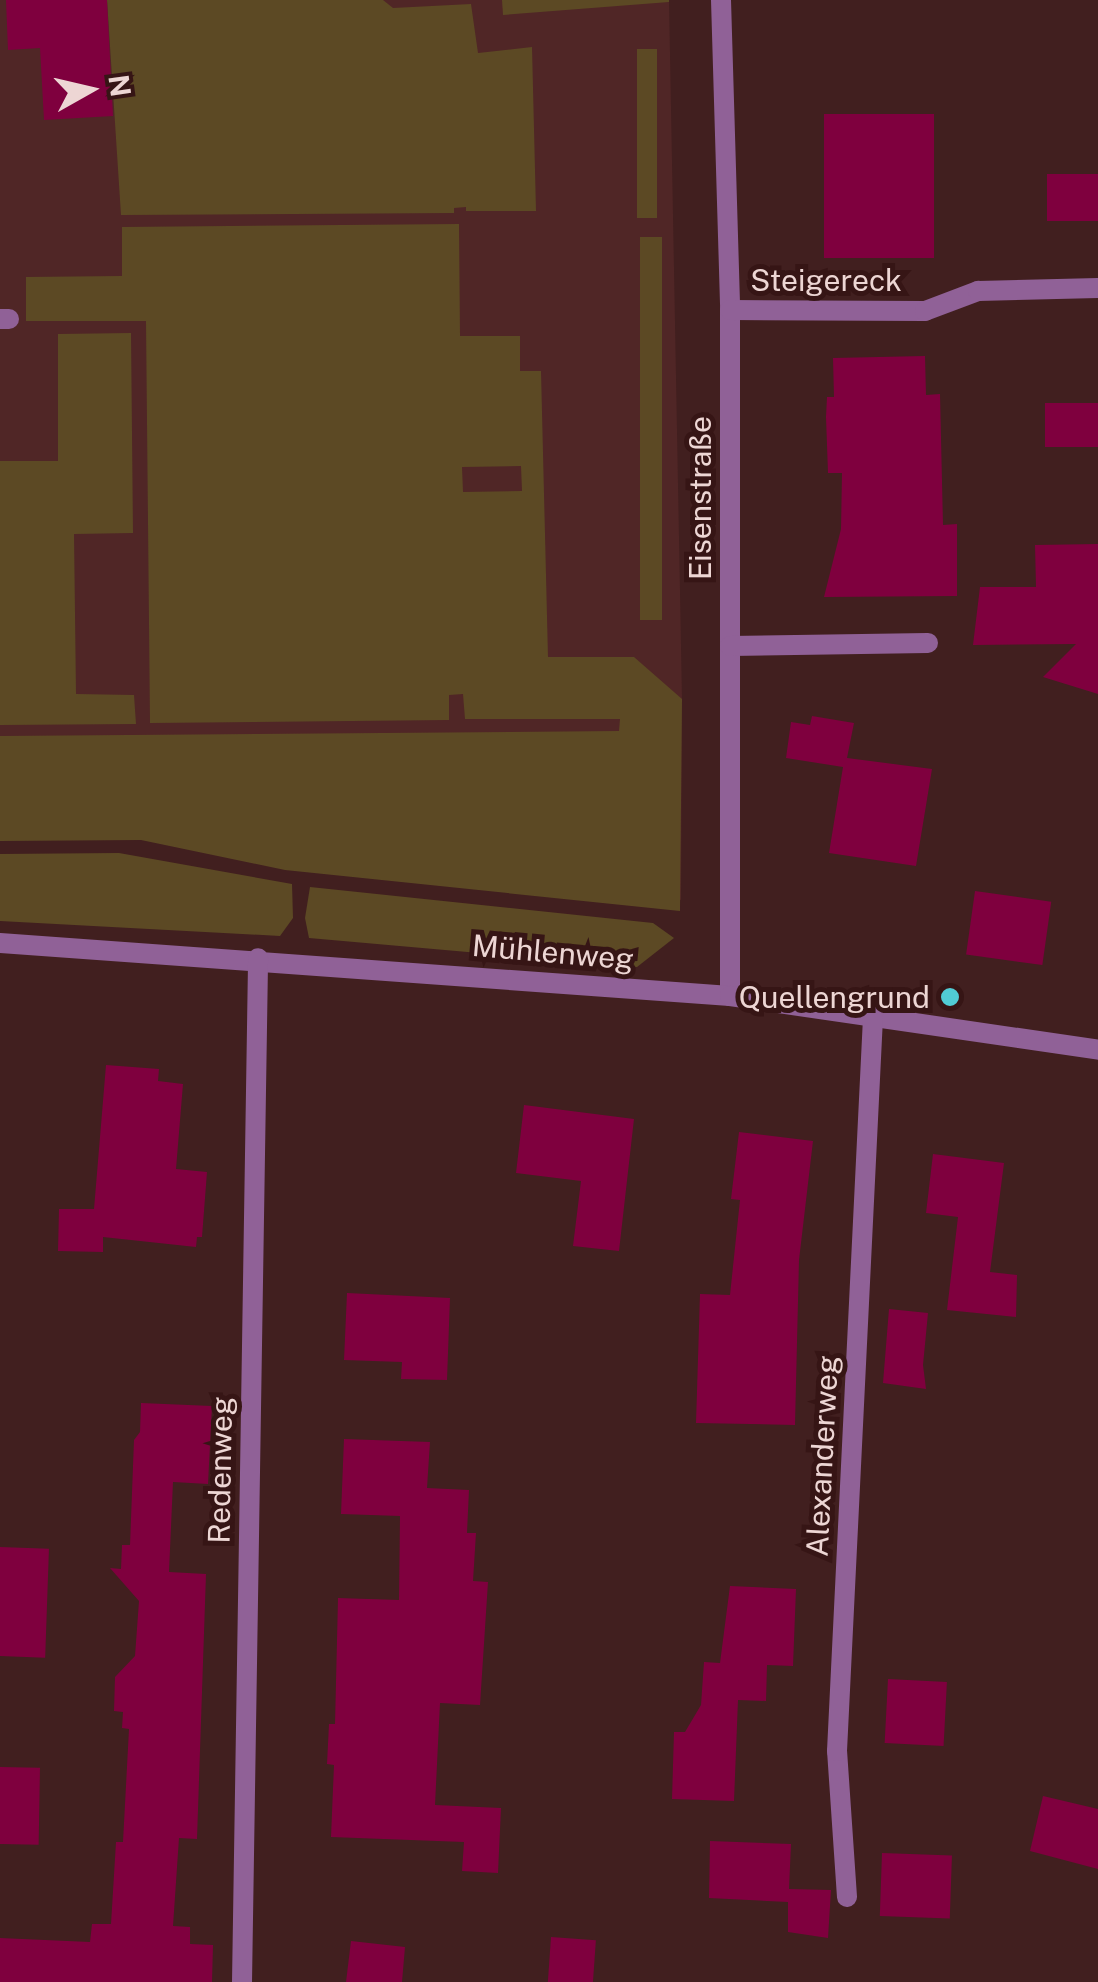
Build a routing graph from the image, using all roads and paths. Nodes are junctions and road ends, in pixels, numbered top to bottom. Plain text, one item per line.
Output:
1 (721, 0) edge
2 (1098, 288) edge
3 (730, 310) junction
4 (928, 642) dead end
5 (730, 646) junction
6 (0, 943) edge
7 (258, 958) junction
8 (730, 996) junction
9 (874, 1018) junction
10 (1098, 1050) edge
11 (846, 1897) dead end
12 (242, 1982) edge

1 - 3 street, Eisenstraße
2 - 3 street, Steigereck
3 - 5 street, Eisenstraße
4 - 5 street
5 - 8 street, Eisenstraße
6 - 7 street, Mühlenweg
7 - 8 street, Mühlenweg
7 - 12 street, Redenweg
8 - 9 street, Mühlenweg
9 - 10 street, Mühlenweg
9 - 11 street, Alexanderweg

